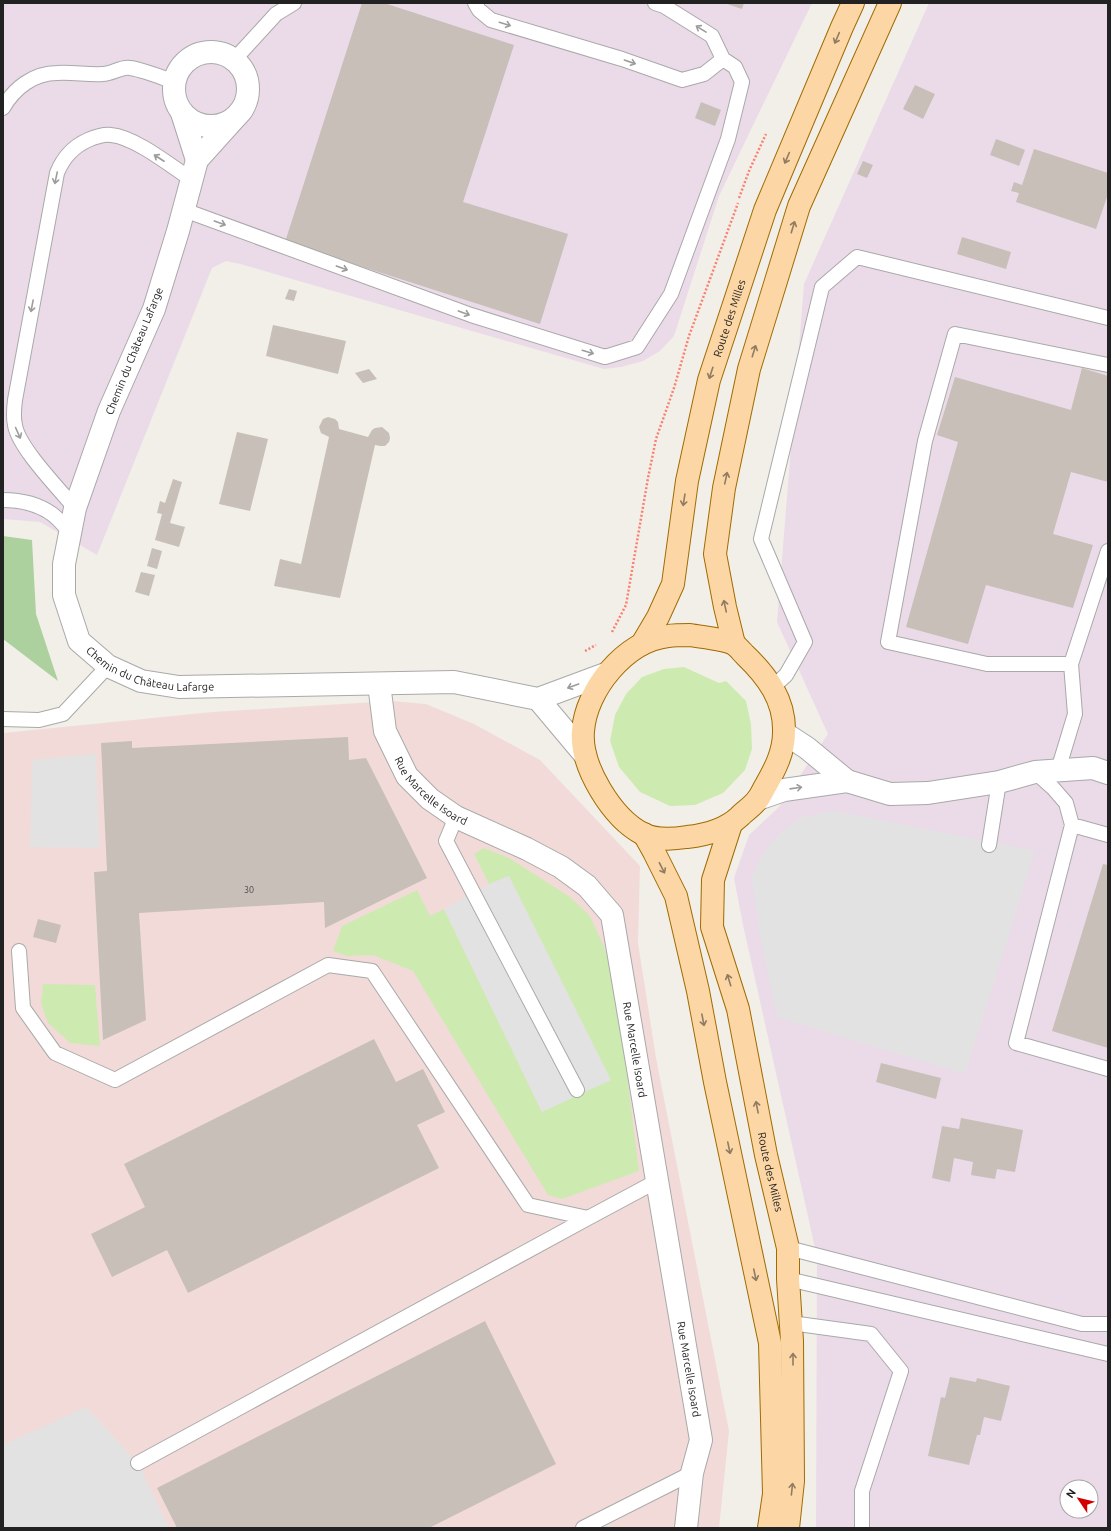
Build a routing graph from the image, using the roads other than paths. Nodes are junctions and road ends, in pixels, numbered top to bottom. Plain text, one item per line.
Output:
1 (294, 3) edge
2 (475, 3) edge
3 (655, 3) edge
4 (853, 3) edge
5 (890, 3) edge
6 (723, 59) junction
7 (234, 60) junction
8 (174, 82) junction
9 (3, 108) edge
10 (242, 110) junction
11 (182, 113) junction
12 (194, 170) junction
13 (184, 210) junction
14 (1108, 318) edge
15 (1108, 365) edge
16 (3, 500) edge
17 (75, 508) junction
18 (70, 532) junction
19 (1108, 551) edge
20 (642, 644) junction
21 (734, 644) junction
22 (1071, 664) junction
23 (108, 666) junction
24 (608, 673) junction
25 (379, 684) junction
26 (773, 687) junction
27 (538, 699) junction
28 (3, 719) edge
29 (784, 733) junction
30 (585, 755) junction
31 (1058, 770) junction
32 (1036, 772) junction
33 (1108, 773) edge
34 (847, 782) junction
35 (999, 782) junction
36 (758, 799) junction
37 (456, 817) junction
38 (1072, 825) junction
39 (723, 828) junction
40 (644, 834) junction
41 (1108, 835) edge
42 (989, 845) dead end
43 (19, 951) dead end
44 (1108, 1069) edge
45 (578, 1090) dead end
46 (657, 1181) junction
47 (588, 1218) junction
48 (788, 1248) junction
49 (788, 1279) junction
50 (791, 1323) junction
51 (1108, 1324) edge
52 (1108, 1354) edge
53 (138, 1463) dead end
54 (692, 1473) junction
55 (583, 1528) edge
56 (686, 1528) edge
57 (769, 1528) edge
58 (788, 1528) edge
59 (862, 1528) edge

1 - 7 lane
2 -> 6 lane
6 -> 3 lane
4 -> 20 main road, Route des Milles
21 -> 5 main road
13 -> 6 lane
7 - 8 street
7 - 10 street, Chemin du Château Lafarge
8 - 9 lane
8 - 11 street
10 - 11 street
10 - 12 street, Chemin du Château Lafarge
11 - 12 street
12 - 13 street, Chemin du Château Lafarge
12 -> 17 lane
13 - 17 street, Chemin du Château Lafarge
14 - 26 lane
15 - 22 lane
16 - 18 lane
17 - 18 street, Chemin du Château Lafarge
18 - 23 street, Chemin du Château Lafarge
19 - 22 lane
20 - 21 main road
20 - 24 main road
21 - 26 main road
22 - 31 lane
23 - 25 street, Chemin du Château Lafarge
23 - 28 lane
24 -> 27 street
24 - 30 main road
25 - 27 street, Chemin du Château Lafarge
25 - 37 street, Rue Marcelle Isoard
26 - 29 main road
27 - 30 street
29 - 34 street
29 - 36 main road
30 - 40 main road
31 - 32 street
31 - 33 street
32 - 35 street
32 - 38 lane
34 - 35 street
36 -> 34 street
35 - 42 lane
36 - 39 main road
37 - 45 lane
37 - 46 street, Rue Marcelle Isoard
38 - 41 lane
38 - 44 lane
39 - 40 main road
48 -> 39 main road, Route des Milles
40 -> 57 main road
43 - 47 lane
46 - 47 lane
46 - 54 street, Rue Marcelle Isoard
47 - 53 lane
48 - 49 main road, Route des Milles
48 - 51 lane
49 - 50 main road, Route des Milles
49 - 52 lane
58 -> 50 main road, Route des Milles
50 - 59 lane
54 - 55 lane
54 - 56 street, Rue Marcelle Isoard

